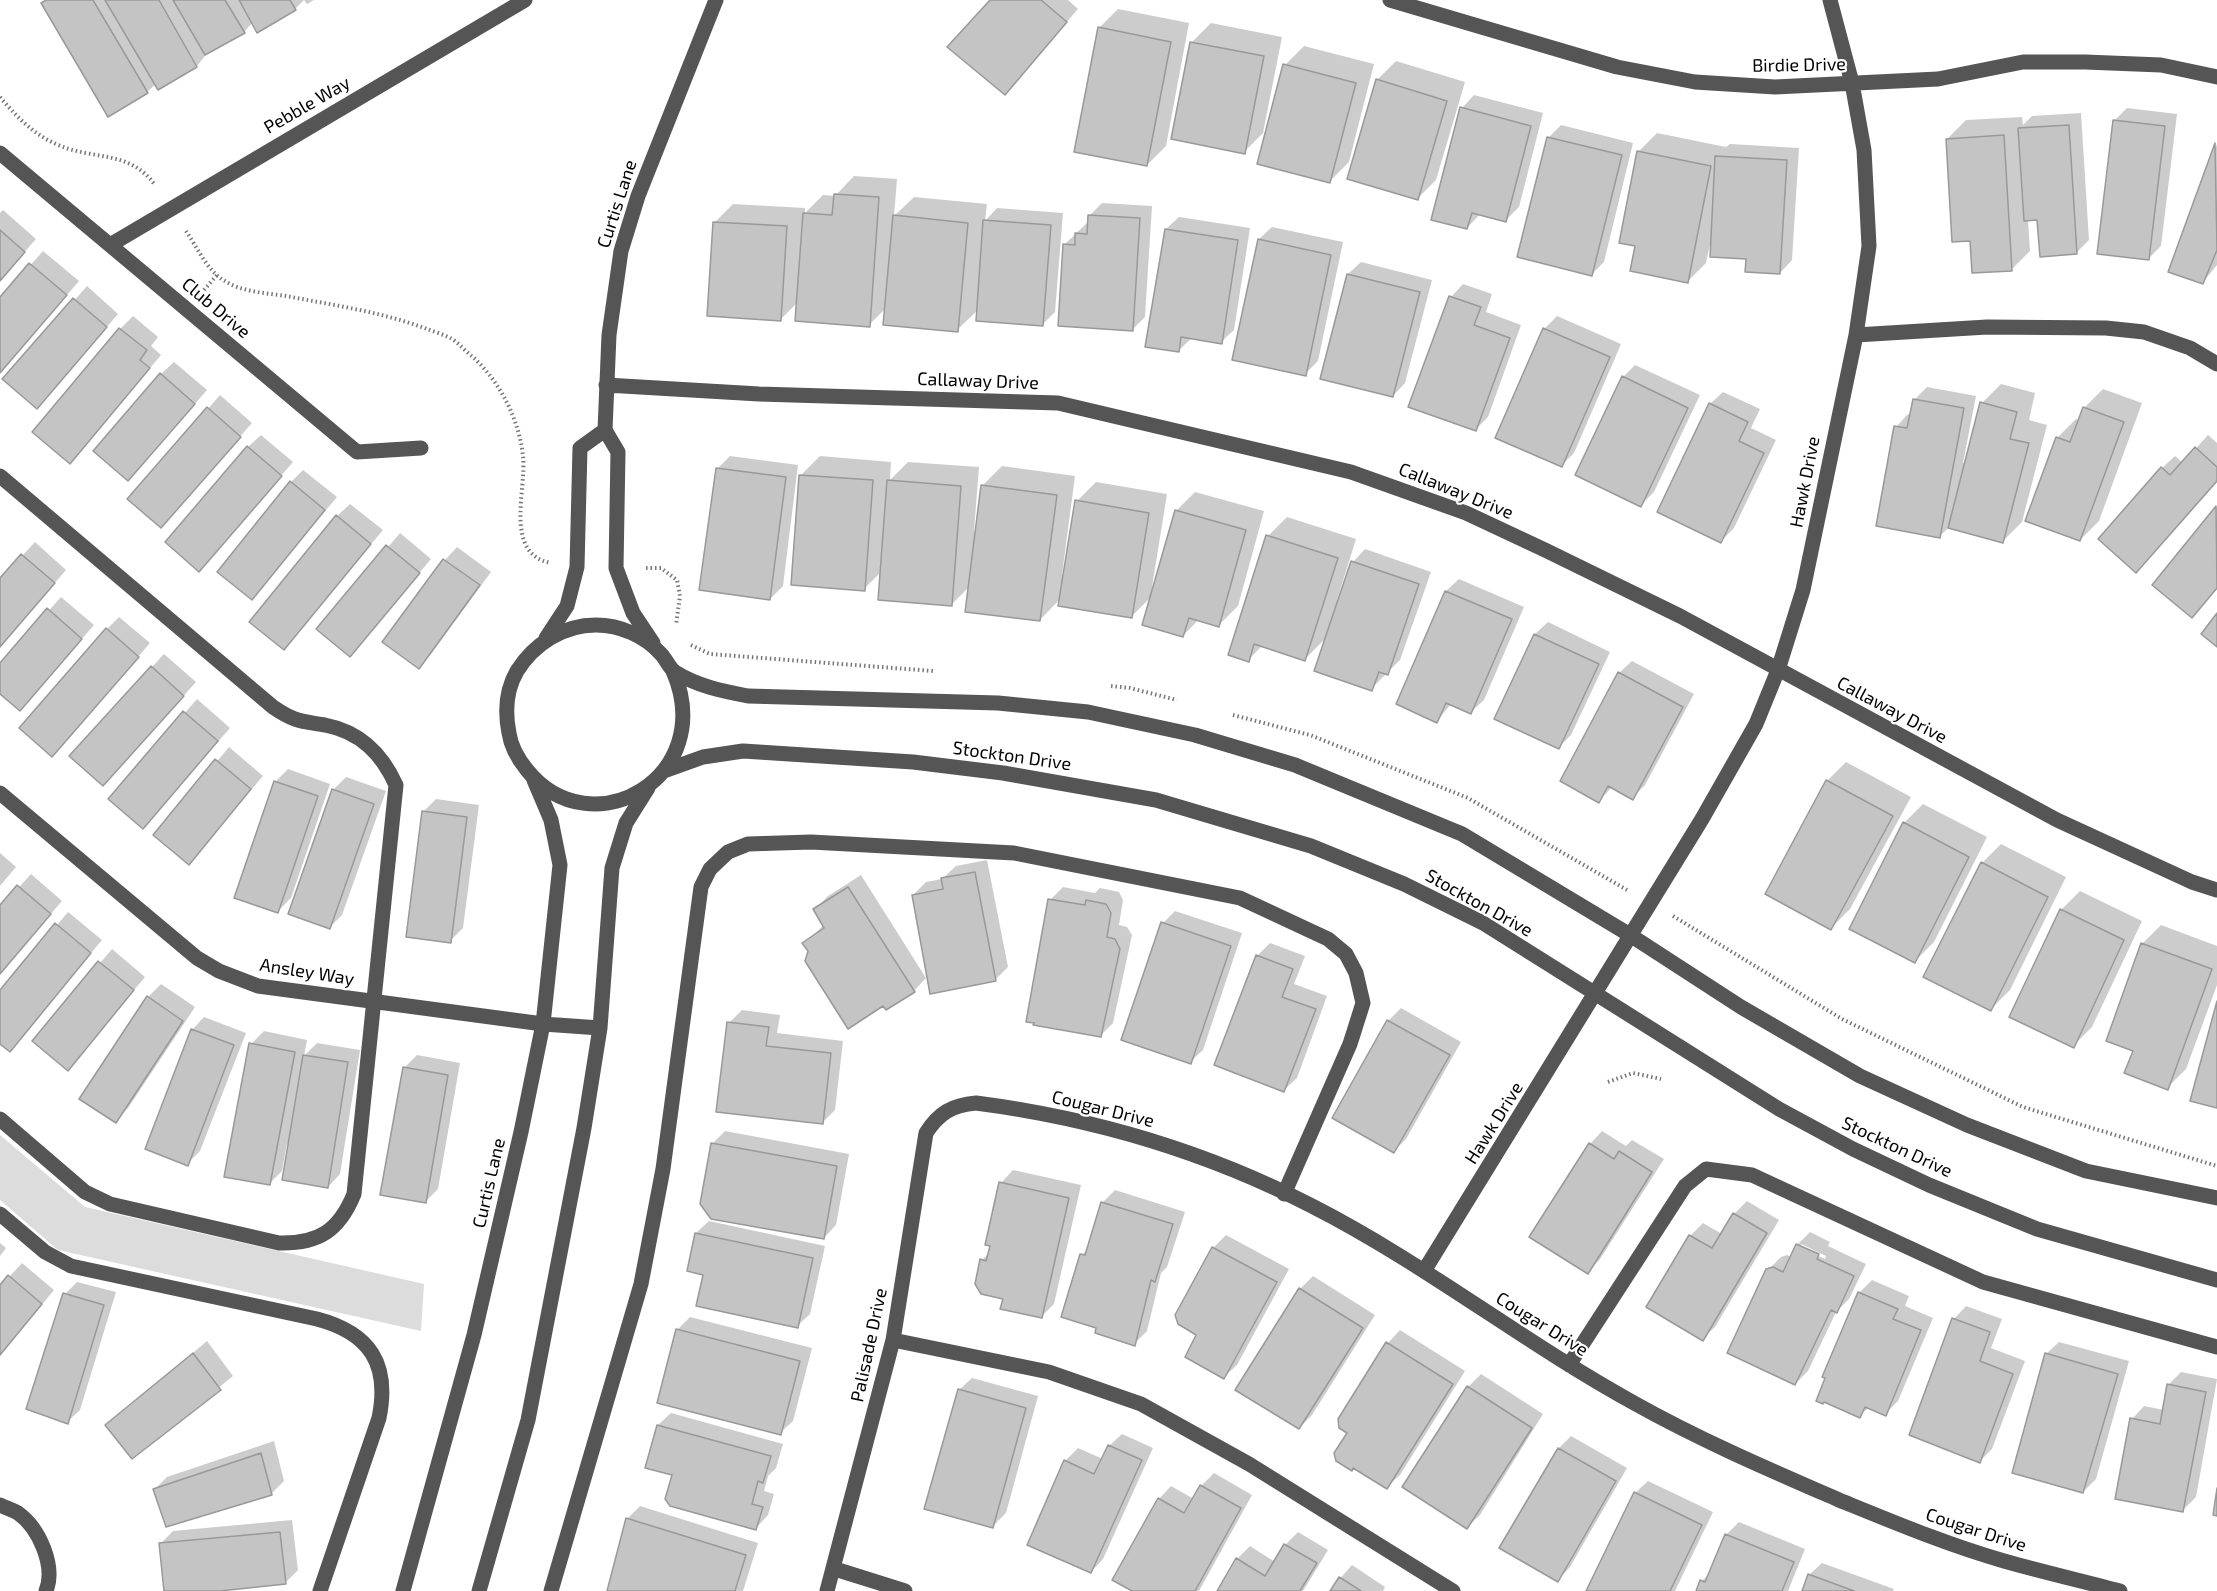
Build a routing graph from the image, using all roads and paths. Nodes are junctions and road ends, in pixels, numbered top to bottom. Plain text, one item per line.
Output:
1 (525, 0) edge
2 (716, 0) edge
3 (1390, 0) edge
4 (1830, 0) edge
5 (2217, 77) edge
6 (1852, 83) junction
7 (0, 97) edge
8 (0, 153) edge
9 (171, 207) junction
10 (110, 245) junction
11 (1856, 335) junction
12 (2217, 364) edge
13 (606, 385) junction
14 (605, 430) junction
15 (421, 448) dead end
16 (0, 476) edge
17 (578, 567) junction
18 (616, 568) junction
19 (676, 628) dead end
20 (545, 641) junction
21 (688, 644) dead end
22 (660, 653) junction
23 (673, 670) junction
24 (1778, 670) junction
25 (935, 671) dead end
26 (1107, 685) dead end
27 (1187, 702) dead end
28 (1232, 714) dead end
29 (664, 771) junction
30 (534, 779) junction
31 (651, 784) junction
32 (0, 792) edge
33 (2217, 890) edge
34 (1649, 903) junction
35 (1630, 935) junction
36 (1595, 994) junction
37 (375, 1003) junction
38 (543, 1024) junction
39 (600, 1028) junction
40 (1661, 1078) dead end
41 (1608, 1082) dead end
42 (946, 1110) joint
43 (0, 1119) edge
44 (2217, 1166) edge
45 (1284, 1194) junction
46 (2217, 1198) edge
47 (0, 1214) edge
48 (1425, 1271) junction
49 (2217, 1280) edge
50 (893, 1340) junction
51 (2217, 1347) edge
52 (1569, 1365) junction
53 (0, 1505) edge
54 (835, 1569) junction
55 (51, 1590) edge
56 (320, 1591) edge
57 (403, 1591) edge
58 (479, 1591) edge
59 (551, 1591) edge
60 (827, 1591) edge
61 (905, 1591) edge
62 (1453, 1591) edge
63 (2120, 1591) edge

1 - 9 street, Pebble Way
2 - 13 street, Curtis Lane
3 - 6 street, Birdie Drive
4 - 6 street, Hawk Drive
5 - 6 street, Birdie Drive
6 - 11 street, Hawk Drive
7 - 9 path
8 - 10 street, Club Drive
9 - 10 street, Pebble Way
9 - 17 path
10 - 15 street, Club Drive
11 - 12 street
11 - 24 street, Hawk Drive
13 - 14 street, Curtis Lane
13 - 24 street, Callaway Drive
14 - 17 street
14 - 18 street, Curtis Lane
16 - 37 street
17 - 20 street
18 - 19 path
18 - 22 street, Curtis Lane
20 - 22 street
20 - 30 street
21 - 25 path
22 - 23 street
23 - 29 street
23 - 35 street
24 - 33 street, Callaway Drive
24 - 34 street, Hawk Drive
26 - 27 path
28 - 34 path
29 - 31 street
29 - 36 street, Stockton Drive
30 - 31 street
30 - 38 street, Curtis Lane
31 - 39 street
32 - 37 street, Ansley Way
34 - 35 street, Hawk Drive
34 - 44 path
35 - 36 street, Hawk Drive
35 - 46 street
36 - 48 street, Hawk Drive
36 - 49 street, Stockton Drive
37 - 38 street, Ansley Way
37 - 43 street
38 - 39 street, Ansley Way
38 - 57 street, Curtis Lane
39 - 58 street
40 - 41 path
42 - 45 street, Cougar Drive
42 - 50 street, Palisade Drive
45 - 48 street, Cougar Drive
45 - 59 street
47 - 56 street
48 - 52 street, Cougar Drive
50 - 54 street, Palisade Drive
50 - 62 street
51 - 52 street
52 - 63 street, Cougar Drive
53 - 55 street
54 - 60 street, Palisade Drive
54 - 61 street

